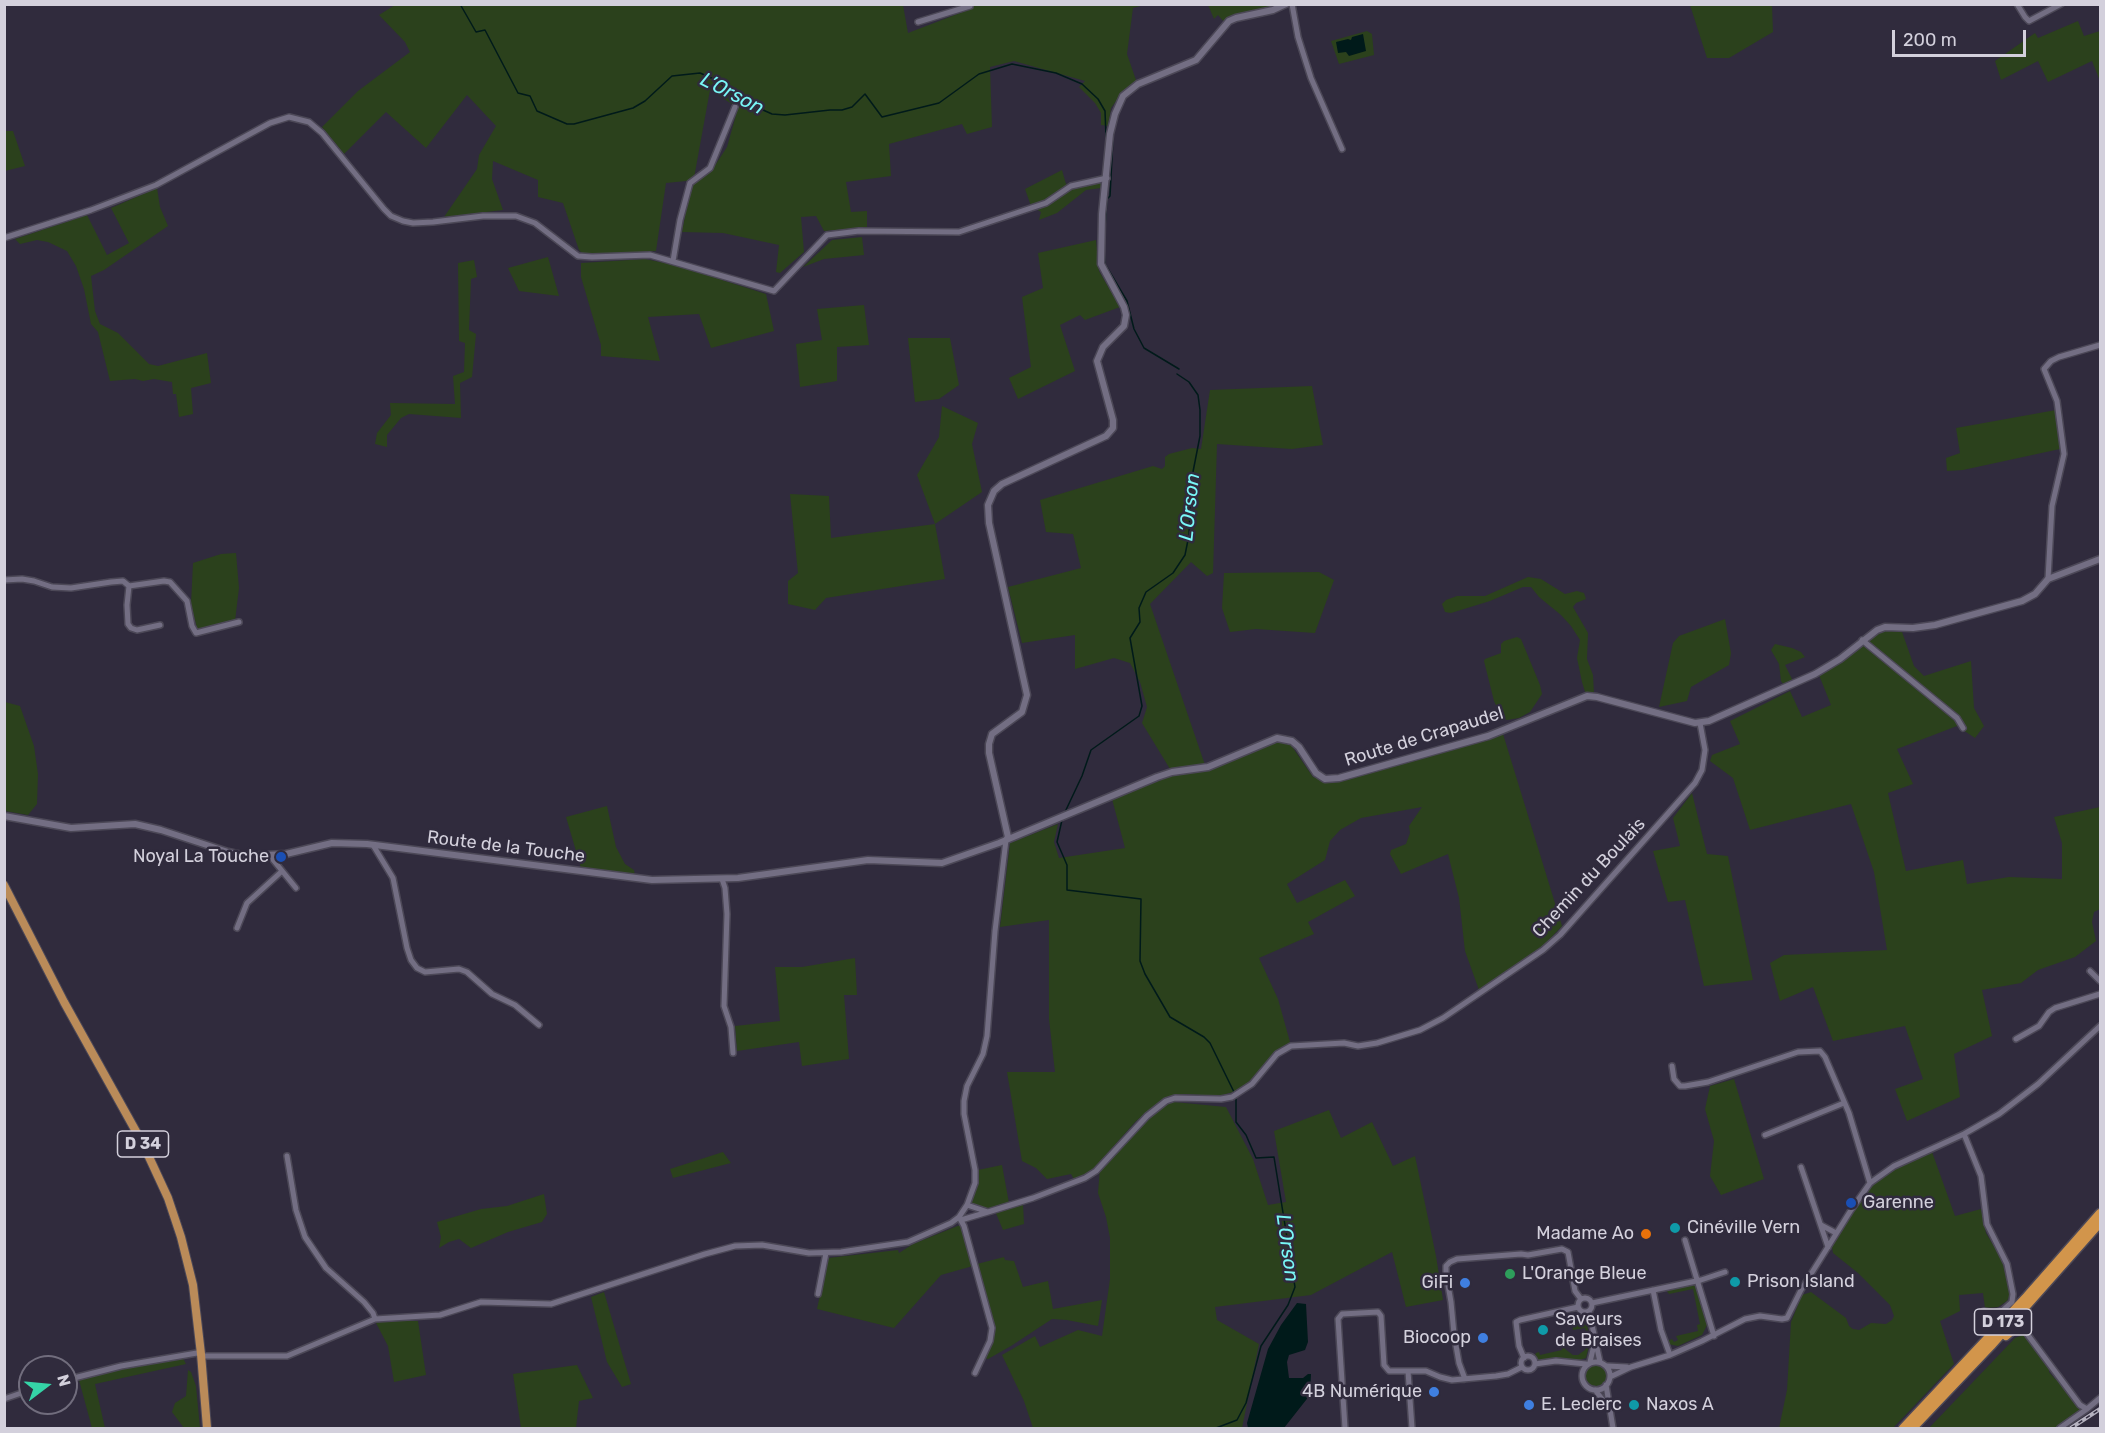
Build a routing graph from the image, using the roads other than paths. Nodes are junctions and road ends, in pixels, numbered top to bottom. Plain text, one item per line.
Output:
1 (969, 4) edge
2 (1286, 4) edge
3 (1292, 4) edge
4 (2017, 4) edge
5 (2061, 4) edge
6 (918, 22) dead end
7 (735, 107) dead end
8 (1342, 149) dead end
9 (1107, 178) junction
10 (4, 238) edge
11 (673, 261) junction
12 (2100, 345) edge
13 (2100, 559) edge
14 (2048, 579) junction
15 (4, 580) edge
16 (129, 586) junction
17 (239, 622) dead end
18 (160, 625) dead end
19 (1862, 640) junction
20 (1700, 723) junction
21 (1963, 728) dead end
22 (4, 816) edge
23 (1006, 840) junction
24 (373, 845) junction
25 (270, 856) junction
26 (281, 872) junction
27 (722, 879) junction
28 (4, 885) edge
29 (296, 888) dead end
30 (237, 928) dead end
31 (2090, 970) dead end
32 (2100, 981) edge
33 (2100, 994) edge
34 (539, 1025) dead end
35 (2100, 1026) edge
36 (2016, 1039) dead end
37 (733, 1053) dead end
38 (1672, 1066) dead end
39 (1844, 1103) junction
40 (1964, 1134) junction
41 (1765, 1135) dead end
42 (287, 1156) dead end
43 (1801, 1167) dead end
44 (1870, 1183) junction
45 (968, 1205) junction
46 (988, 1212) junction
47 (2100, 1213) edge
48 (960, 1218) junction
49 (2100, 1223) edge
50 (1821, 1225) junction
51 (1836, 1233) junction
52 (1685, 1240) dead end
53 (1828, 1247) junction
54 (826, 1253) junction
55 (1725, 1272) dead end
56 (2051, 1279) junction
57 (1696, 1281) junction
58 (1653, 1290) junction
59 (818, 1294) dead end
60 (1581, 1299) junction
61 (1592, 1304) junction
62 (1578, 1306) junction
63 (1589, 1311) junction
64 (1984, 1311) dead end
65 (375, 1319) junction
66 (2022, 1327) junction
67 (1714, 1336) junction
68 (1596, 1340) junction
69 (1991, 1346) junction
70 (201, 1354) junction
71 (1670, 1355) junction
72 (1524, 1358) junction
73 (1600, 1362) junction
74 (1567, 1363) junction
75 (1588, 1363) junction
76 (1535, 1364) junction
77 (1607, 1366) junction
78 (1522, 1367) junction
79 (1631, 1367) junction
80 (1408, 1371) junction
81 (975, 1373) dead end
82 (1581, 1375) junction
83 (78, 1377) edge
84 (1610, 1377) junction
85 (1465, 1379) junction
86 (1606, 1386) junction
87 (1595, 1390) junction
88 (2100, 1398) edge
89 (2087, 1409) junction
90 (1611, 1411) junction
91 (207, 1428) edge
92 (1345, 1428) edge
93 (1412, 1428) edge
94 (1613, 1428) edge
95 (1903, 1428) edge
96 (1913, 1428) edge
97 (2060, 1428) edge

1 - 6 street
2 - 9 street
3 - 8 street
4 - 5 street
7 - 11 street
9 - 11 street
9 - 23 street
10 - 11 street
12 - 14 street
13 - 14 street
14 - 19 street
15 - 16 street
16 - 17 street
16 - 18 street
19 - 20 street
19 - 21 street
20 - 23 street, Route de Crapaudel
20 - 46 street, Chemin du Boulais
22 - 25 street, Route de la Touche
23 - 27 street, Route de la Touche
23 - 45 street
24 - 25 street, Route de la Touche
24 - 27 street, Route de la Touche
24 - 34 street
25 - 26 street
26 - 29 street
26 - 30 street
27 - 37 street
28 - 70 main road, D 34
31 - 32 street
33 - 36 street
35 - 40 street
38 - 39 street
39 - 41 street
39 - 44 street
40 - 44 street
40 - 64 street
42 - 65 street
43 - 50 street
44 - 51 street
45 - 46 street
45 - 48 street
46 - 48 street
47 - 95 highway, D 173
48 - 54 street
48 - 81 street
49 - 56 highway, D 173
50 - 51 street
50 - 53 street
51 - 53 street
52 - 57 street
53 - 67 street
54 - 59 street
54 - 65 street
55 - 57 street
56 - 66 highway
56 - 69 highway, D 173
57 - 58 street
57 - 67 street
58 - 61 street
58 - 71 street
60 - 61 street
60 - 62 street
60 - 85 street
61 - 63 street
62 - 63 street
62 - 72 street
63 - 68 street
65 - 70 street
66 - 69 highway
66 - 89 street
67 - 71 street
68 - 73 street
68 - 75 street
69 - 96 highway, D 173
70 - 83 street
70 - 91 main road, D 34
71 - 79 street
72 - 76 street
72 - 78 street
73 - 75 street
73 - 77 street
74 - 75 street
74 - 76 street
74 - 82 street
75 - 82 street
76 - 78 street
77 - 79 street
77 - 84 street
78 - 85 street
79 - 84 street
80 - 85 street
80 - 92 street
80 - 93 street
82 - 87 street
84 - 86 street
86 - 87 street
86 - 90 street
87 - 90 street
88 - 89 street
89 - 97 street
90 - 94 street

